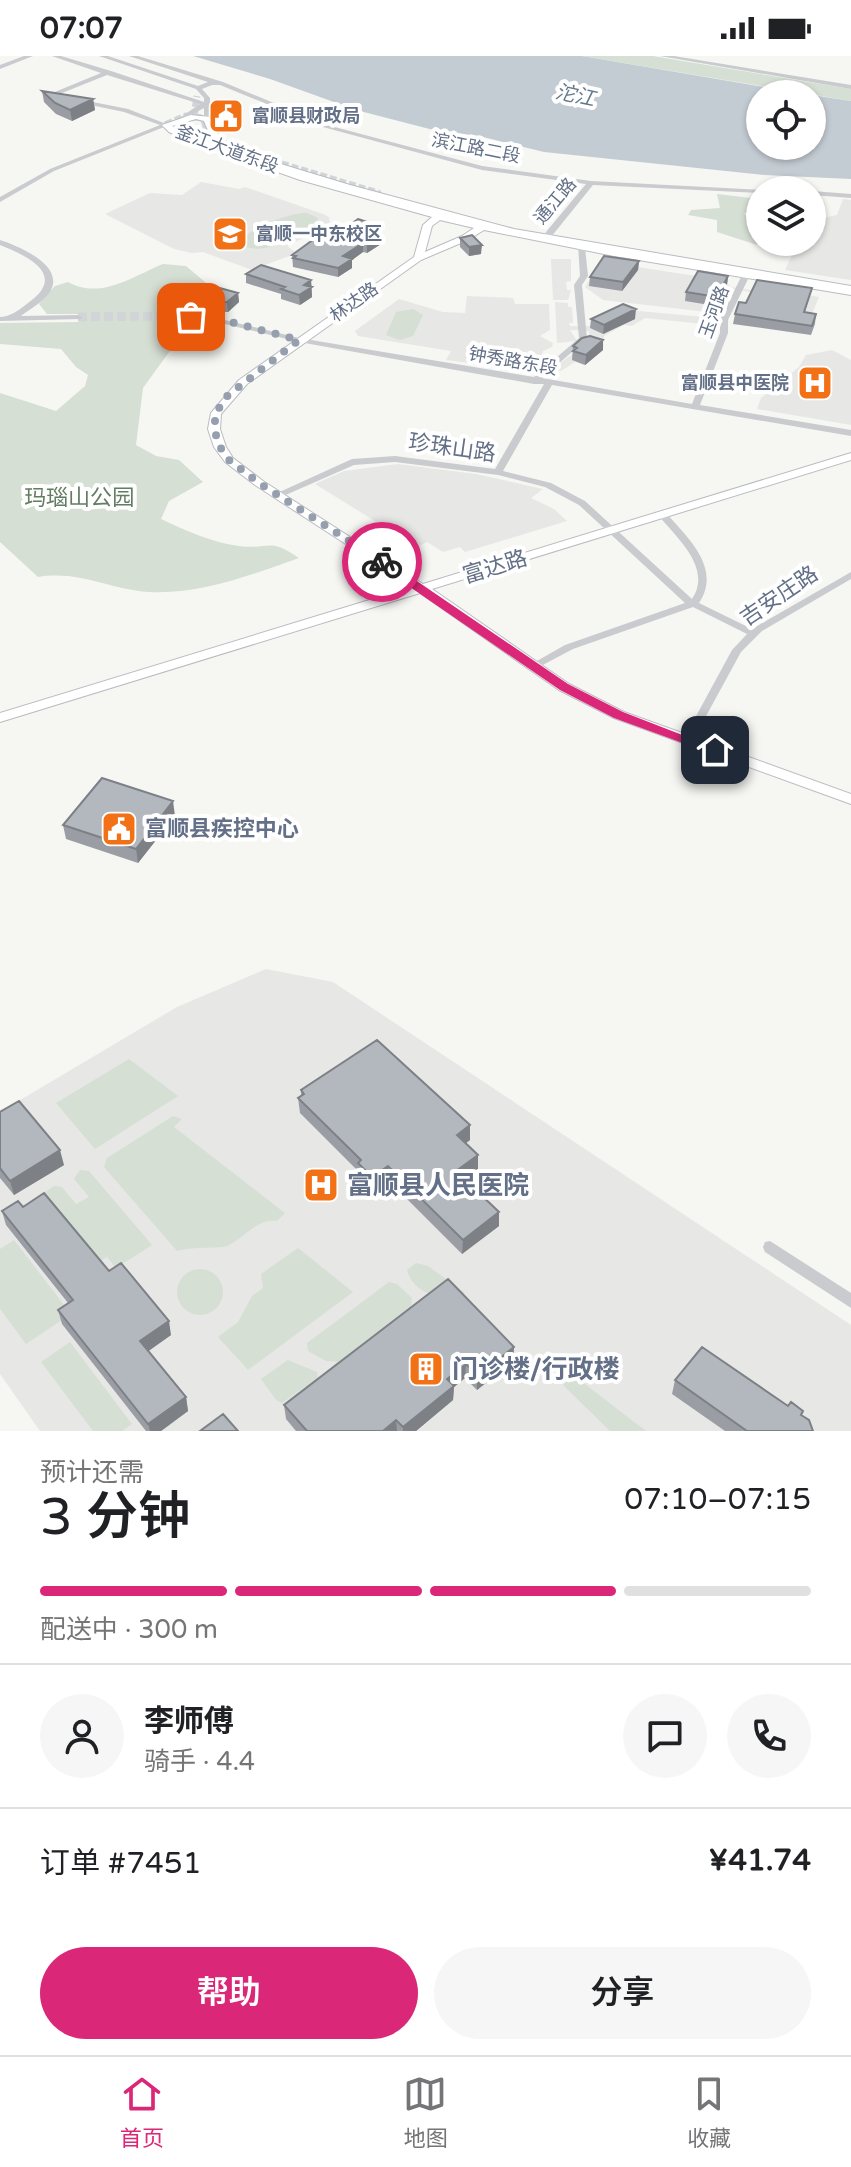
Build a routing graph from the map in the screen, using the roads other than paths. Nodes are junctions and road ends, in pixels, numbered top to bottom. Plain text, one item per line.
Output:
1 (30, 56) edge
2 (55, 56) edge
3 (102, 56) edge
4 (132, 56) edge
5 (663, 56) edge
6 (140, 59) junction
7 (127, 64) junction
8 (0, 67) edge
9 (109, 72) junction
10 (215, 82) junction
11 (851, 87) edge
12 (198, 88) junction
13 (61, 99) edge
14 (74, 101) edge
15 (205, 104) junction
16 (184, 117) junction
17 (209, 123) junction
18 (166, 125) junction
19 (189, 136) junction
20 (591, 183) junction
21 (746, 190) edge
22 (826, 194) edge
23 (851, 196) edge
24 (0, 200) edge
25 (439, 216) junction
26 (484, 226) junction
27 (545, 239) junction
28 (0, 242) edge
29 (581, 247) junction
30 (418, 258) junction
31 (746, 275) junction
32 (851, 290) edge
33 (171, 316) tunnel mouth
34 (78, 317) tunnel mouth
35 (13, 318) junction
36 (0, 319) edge
37 (299, 340) junction
38 (534, 381) junction
39 (549, 383) junction
40 (695, 407) junction
41 (851, 433) edge
42 (851, 456) edge
43 (498, 472) junction
44 (278, 495) junction
45 (663, 515) junction
46 (613, 530) junction
47 (851, 575) edge
48 (423, 589) junction
49 (693, 604) junction
50 (753, 633) junction
51 (533, 666) junction
52 (0, 718) edge
53 (688, 740) junction
54 (851, 799) edge
55 (770, 1247) dead end
56 (851, 1301) edge

1 - 8 street
2 - 9 street
3 - 7 street
4 - 6 street, 滨江路二段
5 - 11 street
6 - 7 street
6 - 10 street, 滨江路二段
7 - 9 street
7 - 12 street
9 - 13 street
9 - 15 street
10 - 12 street
10 - 20 street, 滨江路二段
12 - 15 street
14 - 18 street
15 - 16 street
15 - 17 street
16 - 17 main road, 釜江大道东段
16 - 18 main road, 釜江大道东段
17 - 19 main road
17 - 26 main road, 釜江大道东段
18 - 19 main road, 釜江大道东段
18 - 24 street
19 - 25 main road, 釜江大道东段
20 - 21 street, 滨江路二段
20 - 27 street, 通江路
22 - 23 street
25 - 26 main road, 釜江大道东段
25 - 30 main road
26 - 27 main road, 釜江大道东段
26 - 30 main road, 林达路
27 - 29 main road, 釜江大道东段
27 - 32 main road, 釜江大道东段
28 - 35 street
29 - 31 main road, 釜江大道东段
29 - 38 street
30 - 37 main road, 林达路
31 - 32 main road, 釜江大道东段
31 - 40 street, 玉河路
33 - 37 street, 钟秀路东段
34 - 35 street
35 - 36 street
37 - 38 street, 钟秀路东段
37 - 44 main road, 林达路
38 - 39 street, 钟秀路东段
39 - 40 street, 钟秀路东段
39 - 43 street
40 - 41 street, 钟秀路东段
42 - 45 main road, 富达路
43 - 44 street, 珍珠山路
43 - 46 street, 珍珠山路
44 - 48 main road, 林达路
45 - 46 main road, 富达路
45 - 49 street
46 - 48 main road, 富达路
46 - 49 street, 珍珠山路
47 - 50 street, 吉安庄路
48 - 51 main road, 林达路
48 - 52 main road, 富达路
49 - 50 street, 珍珠山路
49 - 51 street
50 - 53 street, 吉安庄路
51 - 53 main road, 林达路
53 - 54 main road, 林达路
55 - 56 street

